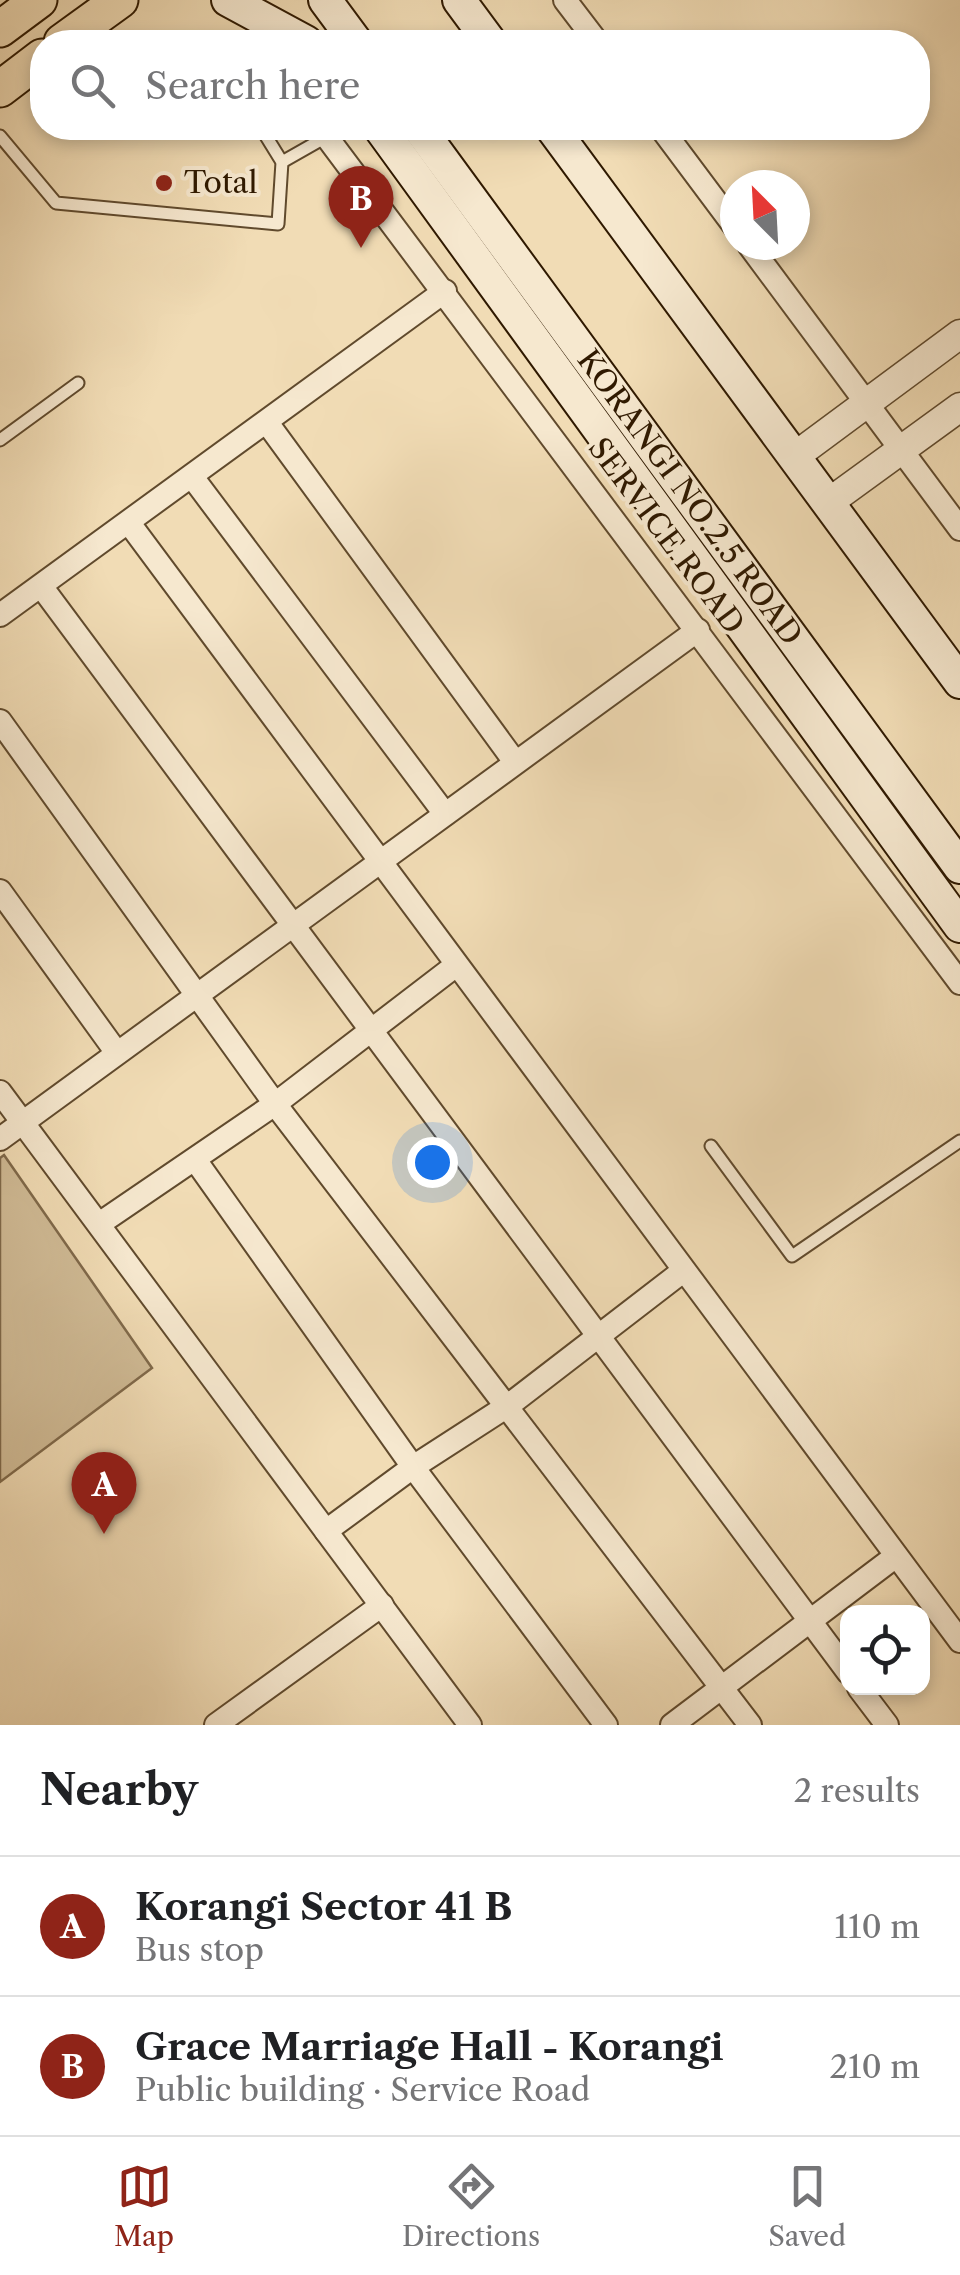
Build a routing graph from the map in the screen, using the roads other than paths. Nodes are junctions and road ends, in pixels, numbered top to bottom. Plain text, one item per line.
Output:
1 (39, 0) edge
2 (120, 0) edge
3 (228, 0) edge
4 (306, 0) edge
5 (325, 0) edge
6 (459, 0) edge
7 (565, 0) edge
8 (0, 29) edge
9 (79, 30) edge
10 (276, 30) edge
11 (294, 30) edge
12 (347, 30) edge
13 (481, 30) edge
14 (588, 30) edge
15 (30, 66) edge
16 (0, 89) edge
17 (0, 136) edge
18 (269, 140) edge
19 (313, 140) edge
20 (330, 140) edge
21 (389, 140) edge
22 (428, 140) edge
23 (561, 140) edge
24 (670, 140) edge
25 (282, 162) junction
26 (720, 206) edge
27 (760, 260) edge
28 (446, 291) junction
29 (960, 334) edge
30 (78, 383) dead end
31 (867, 403) junction
32 (960, 407) edge
33 (268, 424) junction
34 (0, 440) edge
35 (903, 448) junction
36 (794, 457) junction
37 (193, 478) junction
38 (828, 504) junction
39 (129, 523) junction
40 (960, 529) edge
41 (41, 586) junction
42 (0, 615) edge
43 (698, 630) junction
44 (960, 682) edge
45 (0, 721) edge
46 (516, 762) junction
47 (445, 814) junction
48 (379, 862) junction
49 (960, 867) edge
50 (0, 892) edge
51 (292, 925) junction
52 (960, 926) edge
53 (455, 966) junction
54 (960, 983) edge
55 (197, 996) junction
56 (374, 1029) junction
57 (117, 1053) junction
58 (0, 1092) edge
59 (275, 1104) junction
60 (23, 1122) junction
61 (0, 1139) edge
62 (960, 1141) edge
63 (711, 1146) dead end
64 (196, 1161) junction
65 (99, 1224) junction
66 (683, 1271) junction
67 (598, 1338) junction
68 (510, 1405) junction
69 (413, 1467) junction
70 (326, 1531) junction
71 (896, 1556) junction
72 (382, 1606) junction
73 (811, 1622) junction
74 (960, 1641) edge
75 (840, 1661) edge
76 (722, 1688) junction
77 (864, 1695) edge
78 (462, 1722) edge
79 (216, 1725) edge
80 (606, 1725) edge
81 (672, 1725) edge
82 (750, 1725) edge
83 (887, 1725) edge

1 - 8 main road
2 - 9 main road
3 - 10 main road
4 - 11 main road
5 - 12 main road
6 - 13 main road
7 - 14 street
15 - 16 main road
17 - 25 lane
18 - 25 lane
19 - 25 lane
20 - 28 street, SERVICE ROAD
21 - 52 main road
22 - 49 main road, KORANGI NO.2.5 ROAD
23 - 36 main road
24 - 26 street
27 - 31 street
28 - 33 street
28 - 43 street, SERVICE ROAD
29 - 31 street
30 - 34 lane
31 - 35 street
31 - 36 street
32 - 35 street
33 - 37 street
33 - 46 street
35 - 38 street
35 - 40 street
36 - 38 main road
37 - 39 street
37 - 47 street
38 - 44 main road
39 - 41 street
39 - 48 street
41 - 42 street
41 - 51 street
43 - 46 street
43 - 54 street, SERVICE ROAD
45 - 55 street
46 - 47 street
47 - 48 street
48 - 51 street
48 - 53 street
50 - 57 street
51 - 55 street
51 - 56 street
53 - 56 street
53 - 66 street
55 - 57 street
55 - 59 street
56 - 59 street
56 - 67 street
57 - 60 street
58 - 60 street
59 - 64 street
59 - 68 street
60 - 61 street
60 - 65 street
62 - 63 lane
64 - 65 street
64 - 69 street
65 - 70 street
66 - 67 street
66 - 71 street
67 - 68 street
67 - 73 street
68 - 69 street
68 - 76 street
69 - 70 street
69 - 80 street
70 - 72 street
71 - 73 street
71 - 74 street
72 - 78 street
72 - 79 street
73 - 75 street
73 - 76 street
76 - 81 street
76 - 82 street
77 - 83 street

